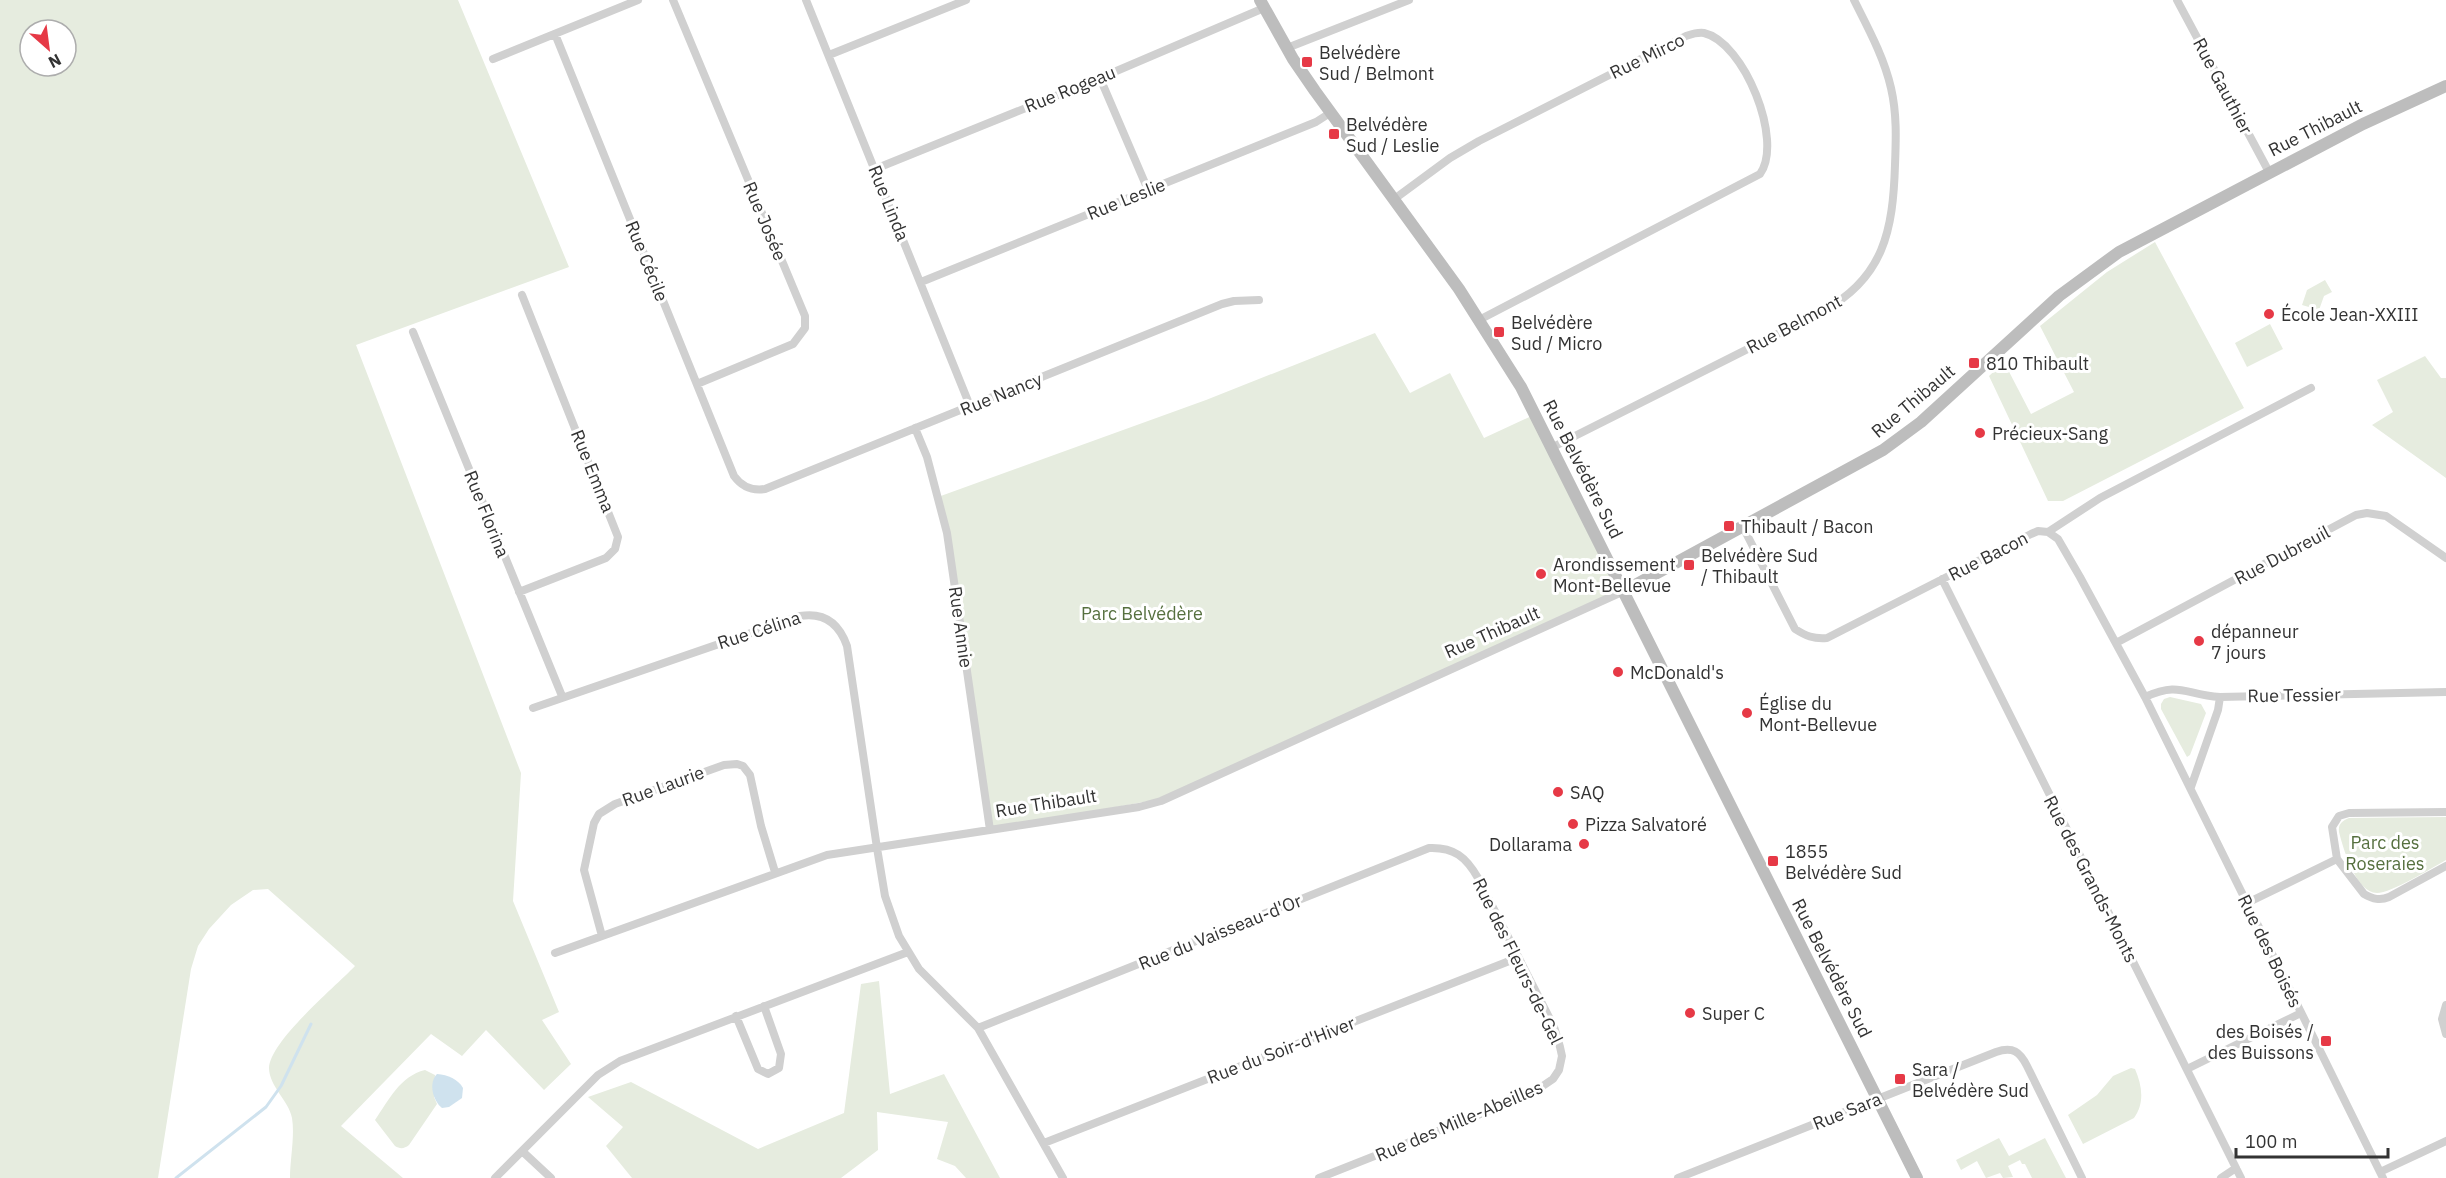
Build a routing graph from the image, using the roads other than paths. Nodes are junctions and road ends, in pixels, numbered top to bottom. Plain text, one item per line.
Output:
1 (638, 0) edge
2 (673, 0) edge
3 (806, 0) edge
4 (966, 0) edge
5 (1409, 0) edge
6 (1854, 0) edge
7 (2177, 0) edge
8 (1262, 4) edge
9 (555, 34) junction
10 (1287, 48) junction
11 (829, 55) junction
12 (492, 59) dead end
13 (1100, 78) junction
14 (2446, 86) edge
15 (1330, 113) junction
16 (875, 169) junction
17 (2269, 172) junction
18 (1148, 190) junction
19 (1393, 200) junction
20 (921, 282) junction
21 (522, 295) dead end
22 (1259, 300) dead end
23 (1479, 320) junction
24 (413, 332) dead end
25 (697, 384) junction
26 (2311, 388) dead end
27 (970, 406) junction
28 (915, 428) junction
29 (1553, 447) junction
30 (743, 486) joint
31 (1743, 527) junction
32 (2048, 532) junction
33 (2446, 558) edge
34 (1942, 579) junction
35 (1624, 591) junction
36 (519, 592) junction
37 (2116, 642) junction
38 (2446, 692) edge
39 (562, 696) junction
40 (2145, 697) junction
41 (2220, 697) junction
42 (533, 708) dead end
43 (2191, 787) junction
44 (2446, 812) edge
45 (990, 830) junction
46 (877, 848) junction
47 (1463, 857) joint
48 (2337, 859) junction
49 (2446, 866) edge
50 (775, 873) junction
51 (2247, 903) junction
52 (602, 936) junction
53 (908, 952) junction
54 (555, 953) dead end
55 (1517, 958) junction
56 (2446, 1005) edge
57 (764, 1006) junction
58 (2301, 1013) junction
59 (736, 1016) junction
60 (978, 1028) junction
61 (2446, 1034) edge
62 (2187, 1069) junction
63 (1559, 1070) joint
64 (1878, 1099) junction
65 (2446, 1141) edge
66 (1044, 1143) junction
67 (522, 1151) junction
68 (2236, 1168) junction
69 (2381, 1175) edge
70 (495, 1178) edge
71 (551, 1178) edge
72 (1063, 1178) edge
73 (1319, 1178) edge
74 (1678, 1178) edge
75 (1917, 1178) edge
76 (2082, 1178) edge
77 (2221, 1178) edge
78 (2241, 1178) edge

1 - 9 street
2 - 25 street, Rue Josée
3 - 11 street, Rue Linda
4 - 11 street
5 - 10 street
6 - 29 street, Rue Belmont
7 - 17 street, Rue Gauthier
8 - 10 street, Rue Belvédère Sud
8 - 13 street, Rue Rogeau
9 - 12 street
9 - 25 street, Rue Cécile
10 - 15 street, Rue Belvédère Sud
11 - 16 street, Rue Linda
13 - 16 street, Rue Rogeau
13 - 18 street
14 - 17 street, Rue Thibault
15 - 18 street, Rue Leslie
15 - 19 street, Rue Belvédère Sud
16 - 20 street, Rue Linda
17 - 31 street, Rue Thibault
18 - 20 street, Rue Leslie
19 - 23 street, Rue Belvédère Sud
19 - 23 street, Rue Mirco
20 - 27 street, Rue Linda
21 - 36 street, Rue Emma
22 - 27 street, Rue Nancy
23 - 29 street, Rue Belvédère Sud
24 - 36 street, Rue Florina
25 - 30 street, Rue Cécile
26 - 32 street, Rue Bacon
27 - 28 street, Rue Nancy
28 - 30 street, Rue Nancy
28 - 45 street, Rue Annie
29 - 35 street, Rue Belvédère Sud
31 - 34 street, Rue Bacon
31 - 35 street, Rue Thibault
32 - 34 street, Rue Bacon
32 - 37 street, Rue des Boisés
33 - 37 street, Rue Dubreuil
34 - 62 street, Rue des Grands-Monts
35 - 45 street, Rue Thibault
35 - 64 street, Rue Belvédère Sud
36 - 39 street, Rue Florina
37 - 40 street, Rue des Boisés
38 - 41 street, Rue Tessier
39 - 42 street, Rue Célina
39 - 46 street, Rue Célina
40 - 41 street, Rue Tessier
40 - 43 street, Rue des Boisés
41 - 43 street
43 - 51 street, Rue des Boisés
44 - 48 street
45 - 46 street, Rue Thibault
46 - 50 street, Rue Thibault
46 - 53 street, Rue Célina
47 - 55 street, Rue des Fleurs-de-Gel
47 - 60 street, Rue du Vaisseau-d'Or
48 - 49 street
48 - 51 street
50 - 52 street, Rue Thibault
50 - 52 street, Rue Laurie
51 - 58 street, Rue des Boisés
52 - 54 street, Rue Thibault
53 - 57 street
53 - 60 street, Rue Célina
55 - 63 street, Rue des Fleurs-de-Gel
55 - 66 street, Rue du Soir-d'Hiver
56 - 61 street
57 - 59 street
57 - 59 street
58 - 62 street
58 - 69 street, Rue des Boisés
59 - 67 street
60 - 66 street, Rue Célina
62 - 68 street, Rue des Grands-Monts
63 - 73 street, Rue des Mille-Abeilles
64 - 74 street, Rue Sara
64 - 75 street, Rue Belvédère Sud
64 - 76 street, Rue Sara
65 - 69 street
66 - 72 street, Rue Célina
67 - 70 street
67 - 71 street
68 - 77 street
68 - 78 street, Rue des Grands-Monts

